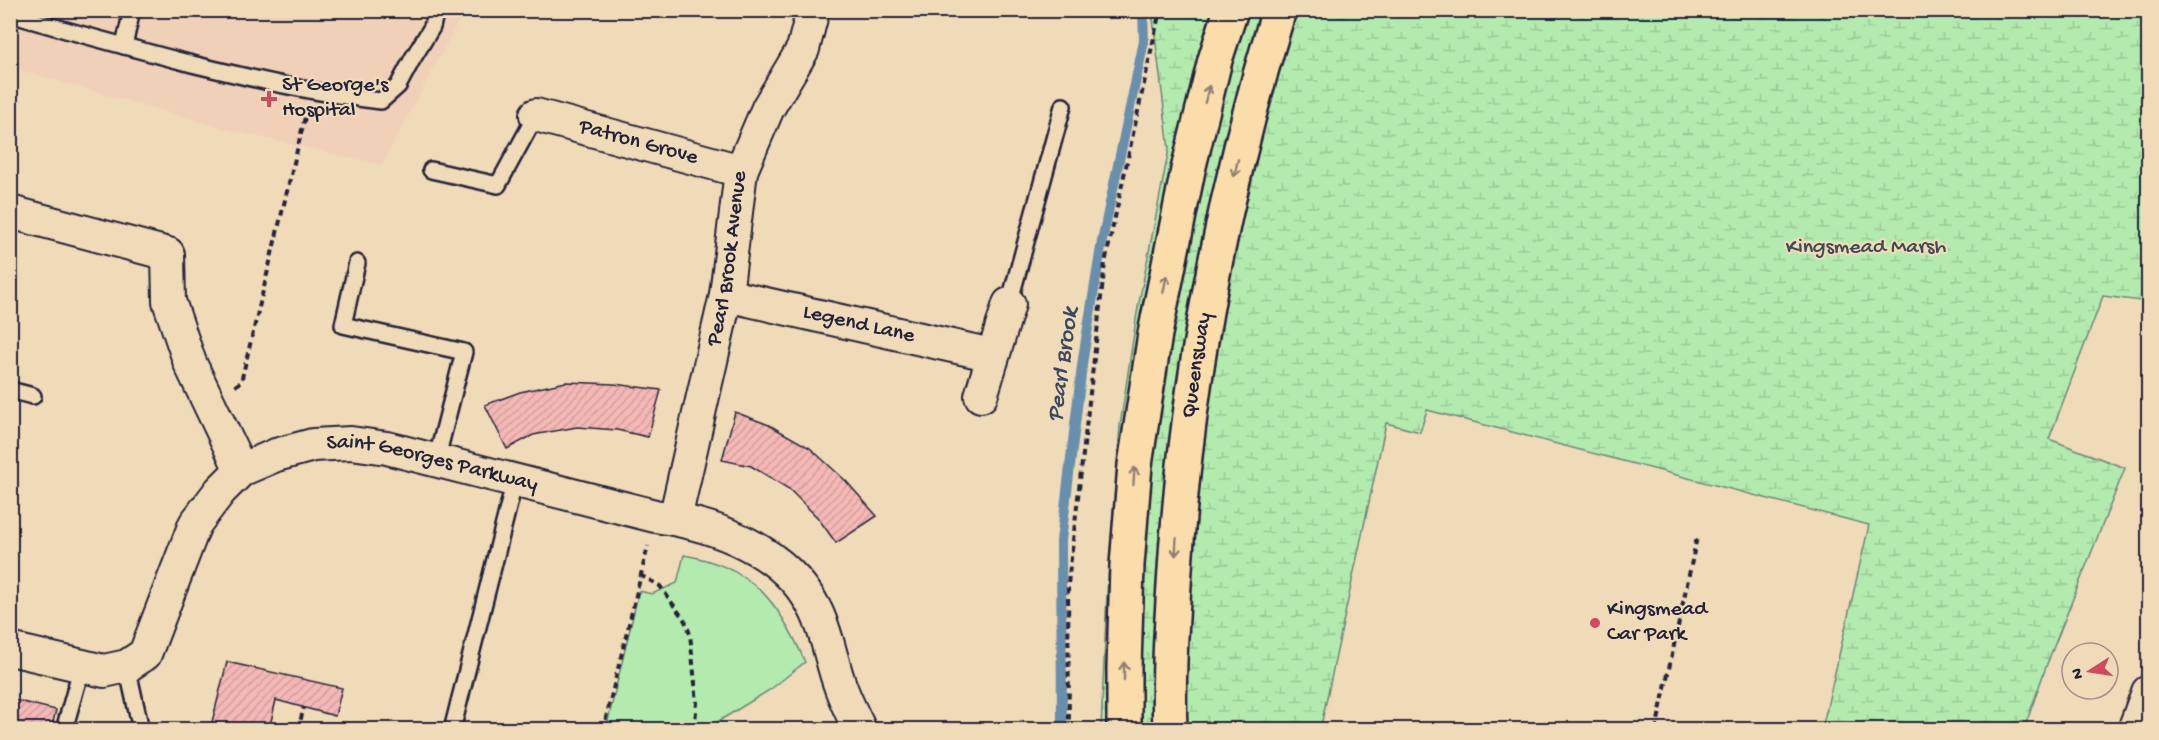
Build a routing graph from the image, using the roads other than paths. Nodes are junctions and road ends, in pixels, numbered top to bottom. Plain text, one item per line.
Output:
1 (132, 10) edge
2 (436, 10) edge
3 (813, 10) edge
4 (1231, 10) edge
5 (1280, 10) edge
6 (10, 14) edge
7 (124, 46) junction
8 (1063, 106) dead end
9 (537, 115) joint
10 (431, 170) dead end
11 (741, 171) junction
12 (10, 212) edge
13 (357, 263) dead end
14 (726, 296) junction
15 (1009, 304) joint
16 (992, 355) junction
17 (10, 390) edge
18 (33, 396) dead end
19 (981, 396) dead end
20 (436, 460) junction
21 (241, 470) junction
22 (515, 480) junction
23 (665, 517) junction
24 (10, 648) edge
25 (82, 666) junction
26 (127, 666) junction
27 (2148, 692) edge
28 (64, 729) edge
29 (141, 729) edge
30 (452, 729) edge
31 (860, 729) edge
32 (1124, 729) edge
33 (1170, 729) edge
34 (2134, 729) edge

1 - 7 lane
2 - 7 lane
3 - 11 street, Pearl Brook Avenue
32 -> 4 highway
5 -> 33 highway, Queensway
6 - 7 lane
8 - 15 lane
9 - 10 lane
9 - 11 street, Patron Grove
11 - 14 street, Pearl Brook Avenue
12 - 21 street
13 - 20 lane
14 - 16 street, Legend Lane
14 - 23 street, Pearl Brook Avenue
15 - 16 street
16 - 19 street
17 - 18 lane
20 - 21 street, Saint Georges Parkway
20 - 22 street, Saint Georges Parkway
21 - 26 street, Saint Georges Parkway
22 - 23 street, Saint Georges Parkway
22 - 30 lane
23 - 31 street, Saint Georges Parkway
24 - 25 street
25 - 26 street
25 - 28 lane
26 - 29 lane
27 - 34 street

